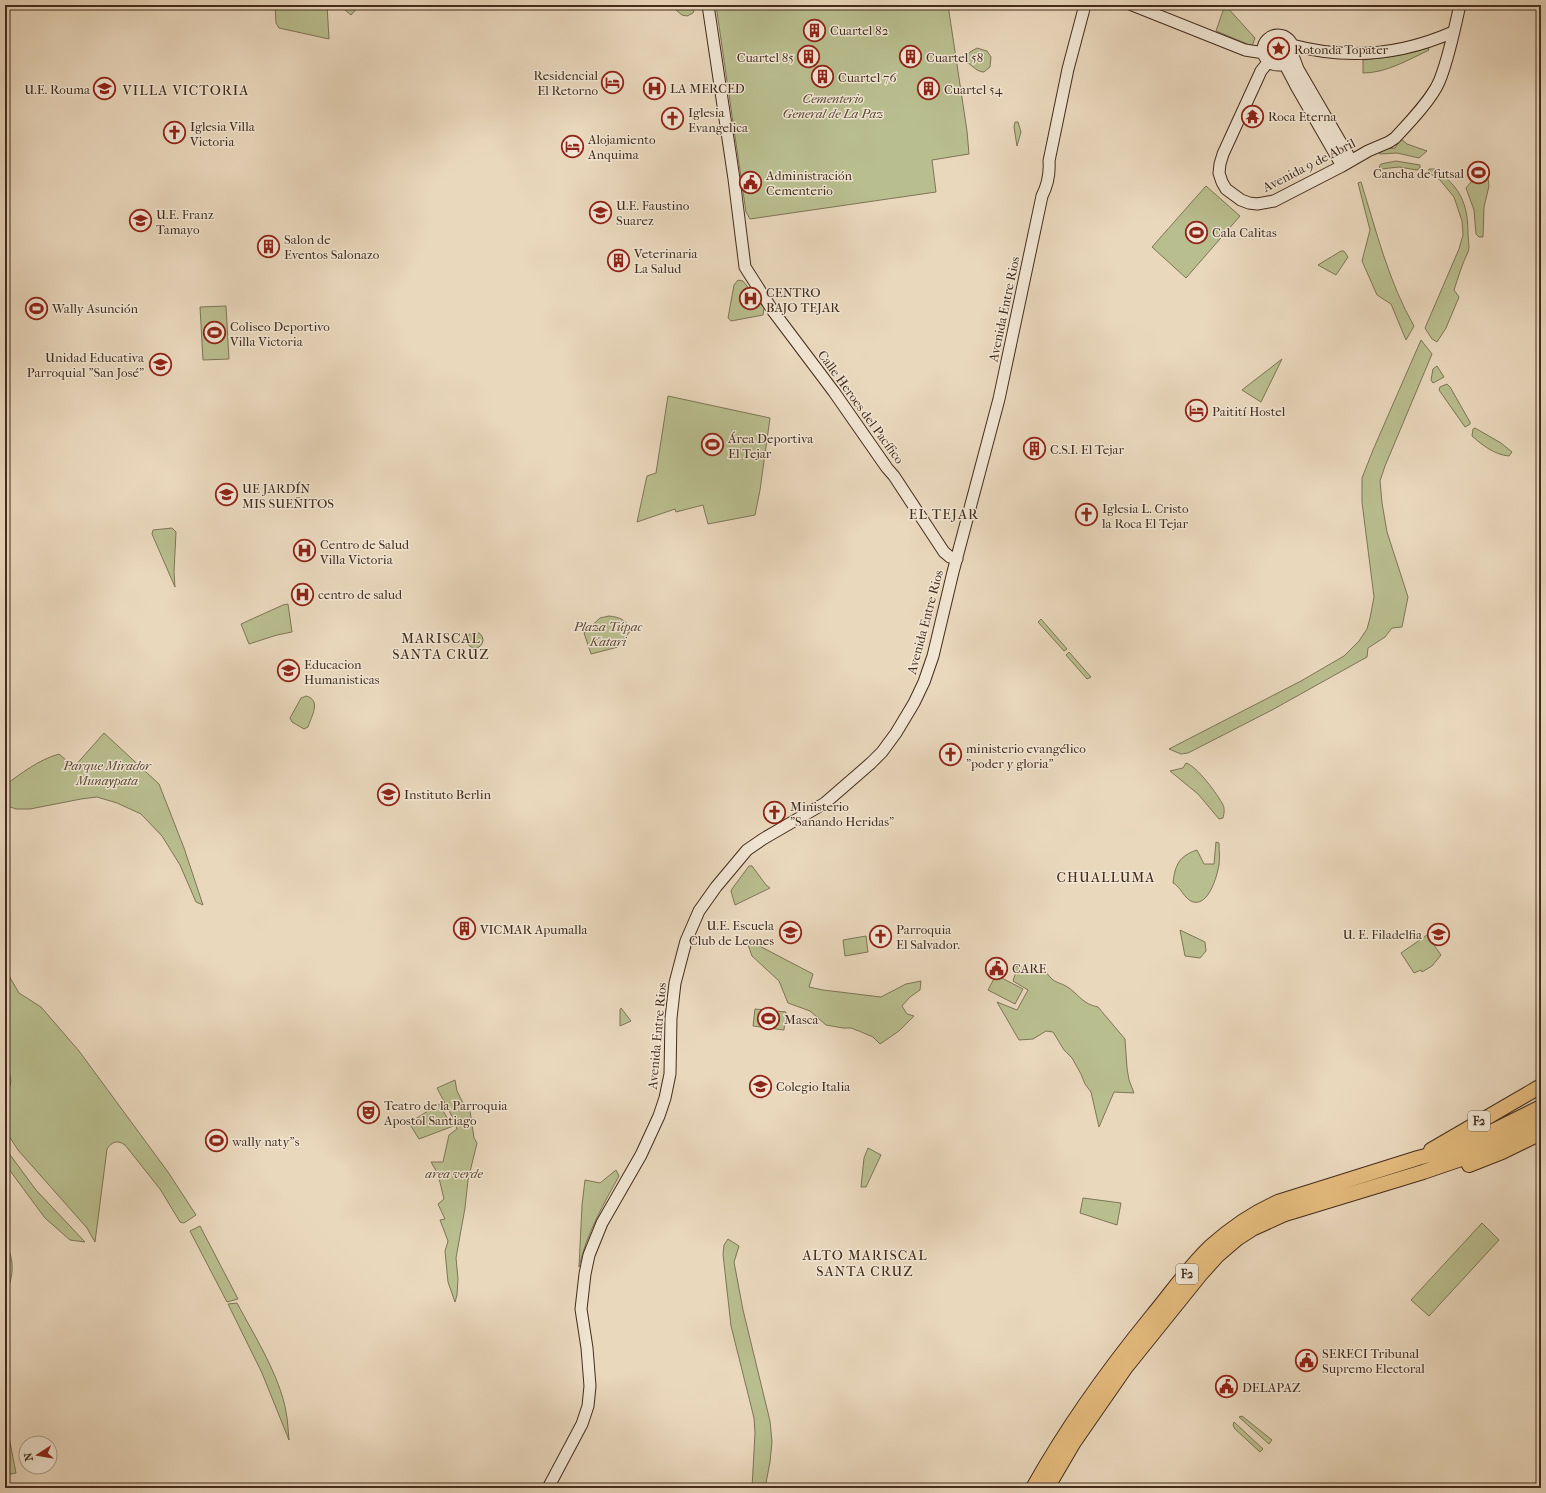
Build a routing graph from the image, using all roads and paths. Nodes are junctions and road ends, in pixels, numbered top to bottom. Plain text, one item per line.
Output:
1 (708, 5) edge
2 (1085, 5) edge
3 (1132, 5) edge
4 (1460, 5) edge
5 (1453, 32) junction
6 (1292, 49) junction
7 (1267, 57) junction
8 (1284, 63) junction
9 (1347, 163) junction
10 (956, 559) junction
11 (1541, 1086) edge
12 (1541, 1093) edge
13 (1541, 1101) edge
14 (1541, 1107) edge
15 (1541, 1115) edge
16 (1541, 1121) edge
17 (1541, 1127) edge
18 (1541, 1133) edge
19 (1418, 1158) junction
20 (1423, 1172) junction
21 (548, 1488) edge
22 (1033, 1488) edge
23 (1047, 1488) edge

1 - 10 main road, Calle Heroes del Pacífico
2 - 10 main road, Avenida Entre Rios
3 - 7 main road
4 - 5 main road, Avenida 9 de Abril
5 - 6 main road
5 - 9 main road, Avenida 9 de Abril
6 - 7 main road
6 - 8 main road
6 - 9 main road
7 - 8 main road
7 - 9 main road, Avenida 9 de Abril
8 - 9 main road
10 - 21 main road, Avenida Entre Rios
11 - 19 highway, F2
12 - 19 highway, F2
13 - 19 highway, F2
14 - 19 highway, F2
15 - 20 highway, F2
16 - 20 highway, F2
17 - 20 highway, F2
18 - 20 highway, F2
19 - 22 highway, F2
20 - 23 highway, F2

